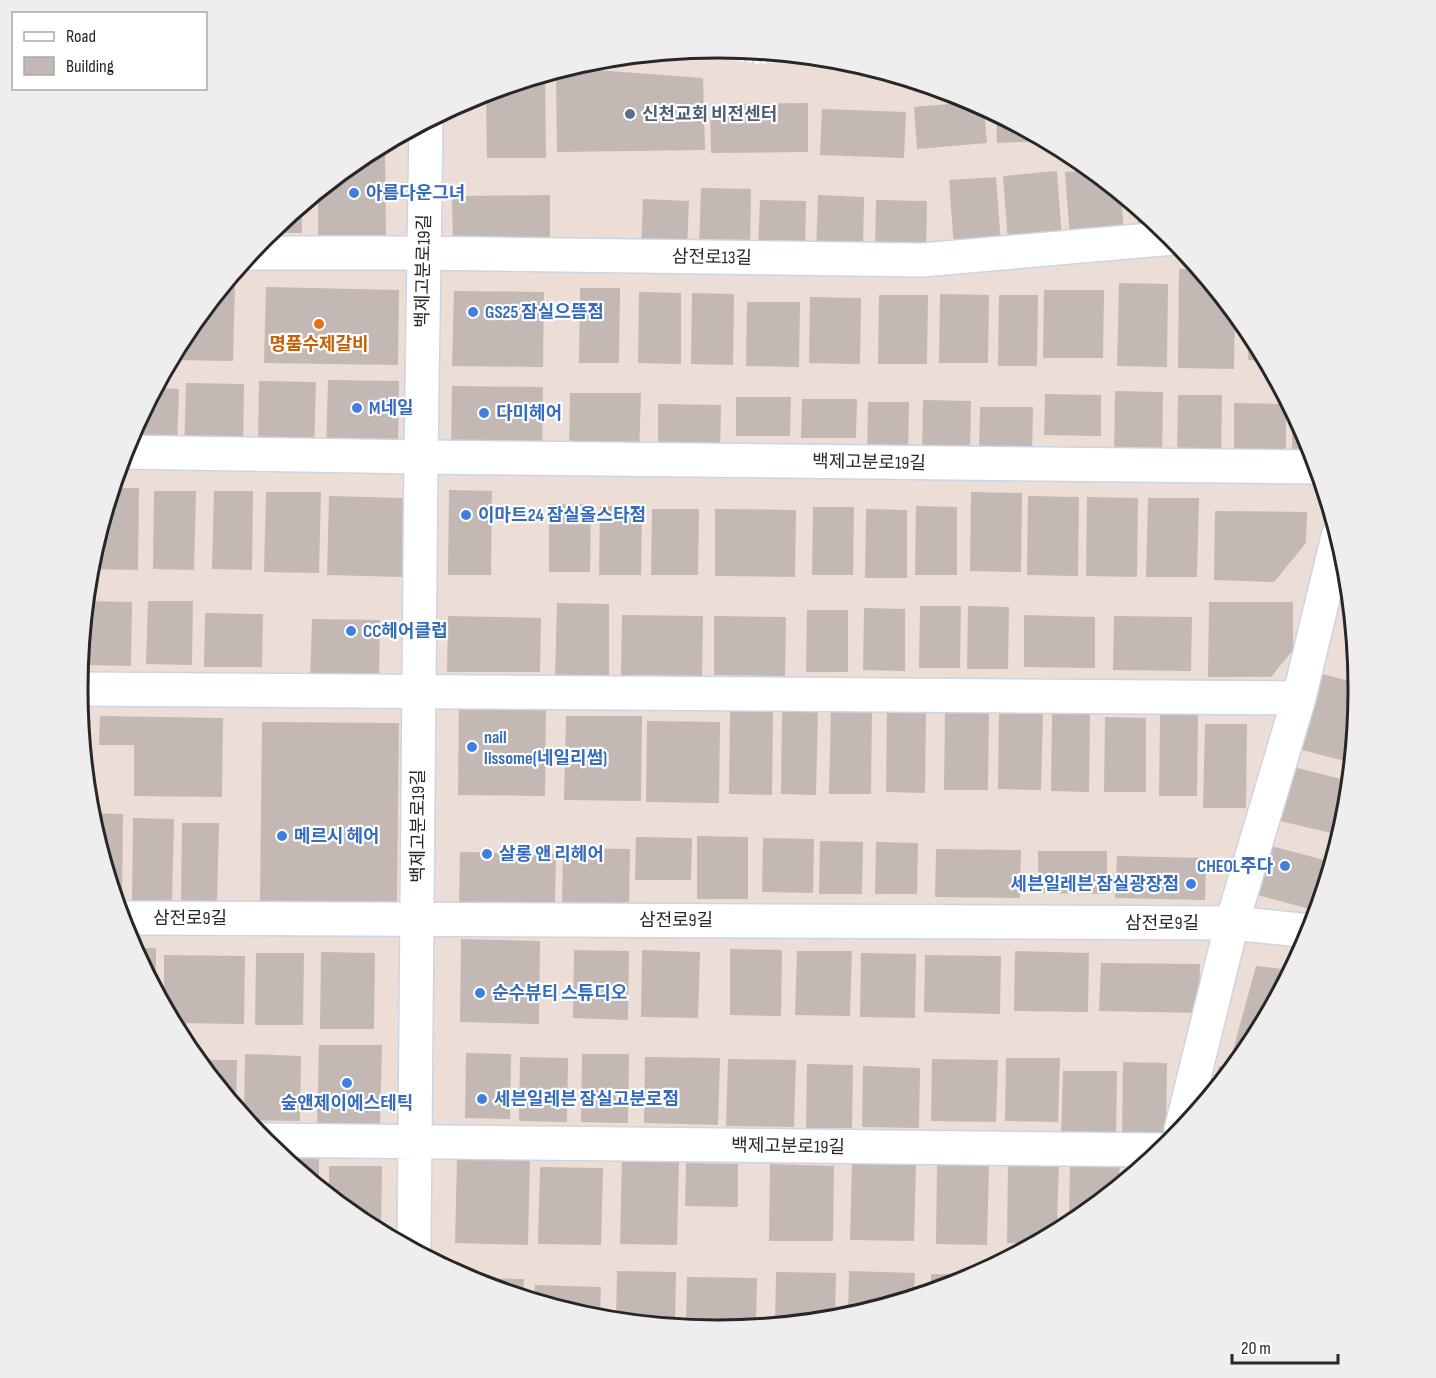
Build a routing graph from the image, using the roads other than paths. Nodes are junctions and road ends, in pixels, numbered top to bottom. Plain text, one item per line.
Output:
1 (426, 131) edge
2 (1160, 239) edge
3 (263, 253) edge
4 (423, 253) junction
5 (133, 452) edge
6 (421, 457) junction
7 (1308, 467) edge
8 (1333, 555) edge
9 (88, 689) edge
10 (419, 691) junction
11 (1299, 698) junction
12 (131, 918) edge
13 (417, 919) junction
14 (1232, 923) junction
15 (1301, 930) edge
16 (1185, 1112) edge
17 (278, 1140) edge
18 (415, 1142) junction
19 (1148, 1150) edge
20 (414, 1241) edge

1 - 4 street, 백제고분로19길
2 - 4 street, 삼전로13길
3 - 4 street, 삼전로13길
4 - 6 street, 백제고분로19길
5 - 6 street, 백제고분로19길
6 - 7 street, 백제고분로19길
6 - 10 street, 백제고분로19길
8 - 11 street
9 - 10 street
10 - 11 street
10 - 13 street, 백제고분로19길
11 - 14 street
12 - 13 street, 삼전로9길
13 - 14 street, 삼전로9길
13 - 18 street, 백제고분로19길
14 - 15 street, 삼전로9길
14 - 16 street
17 - 18 street, 백제고분로19길
18 - 19 street, 백제고분로19길
18 - 20 street, 백제고분로19길

